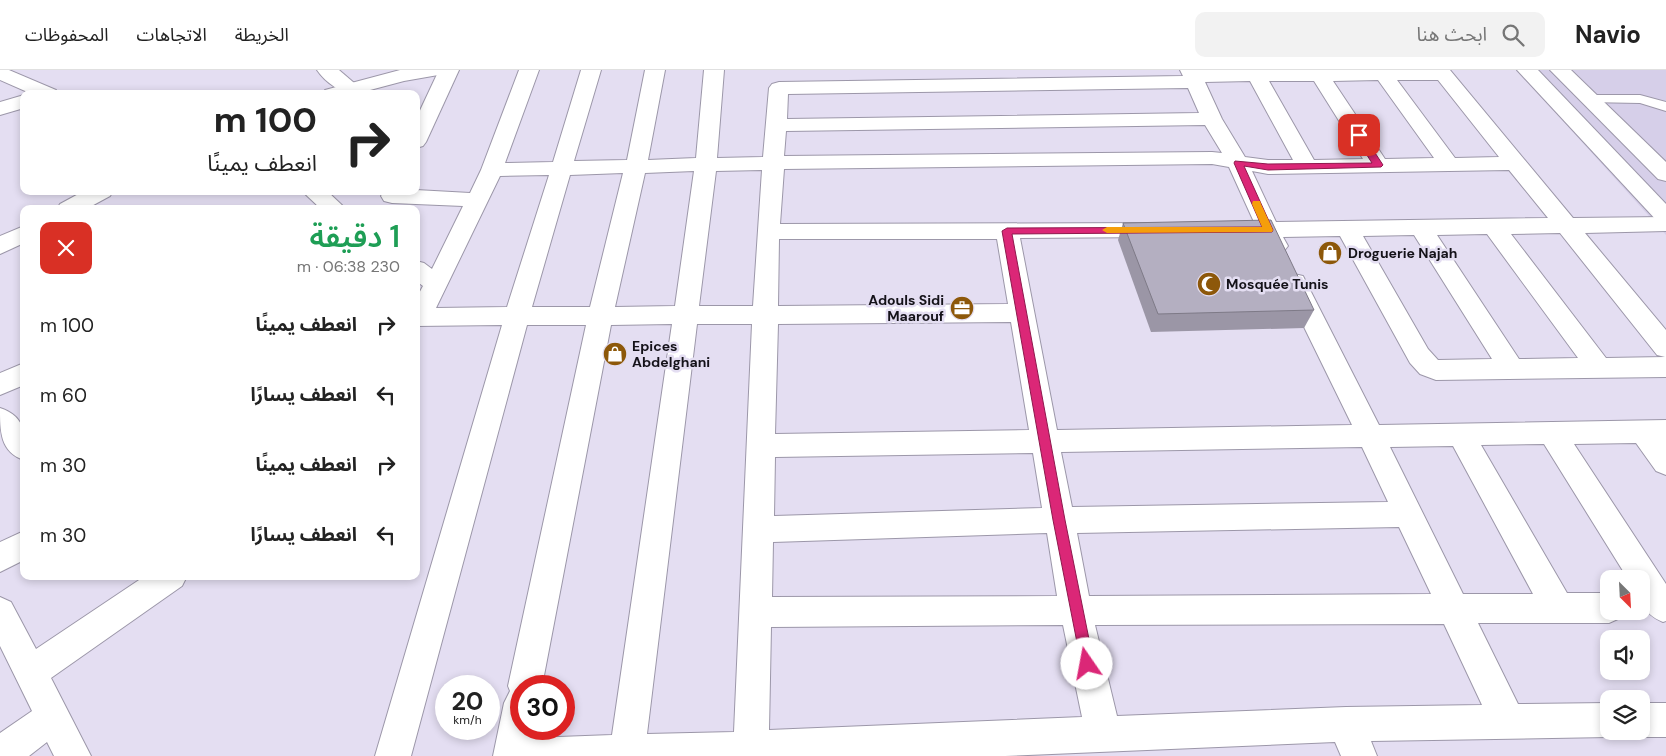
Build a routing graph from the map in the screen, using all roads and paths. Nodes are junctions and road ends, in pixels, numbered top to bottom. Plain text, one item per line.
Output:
1 (326, 70) edge
2 (437, 70) edge
3 (448, 70) edge
4 (529, 70) edge
5 (591, 70) edge
6 (655, 70) edge
7 (714, 70) edge
8 (1527, 70) edge
9 (1560, 70) edge
10 (1441, 72) edge
11 (0, 73) edge
12 (1320, 74) junction
13 (1383, 74) junction
14 (1256, 75) junction
15 (1192, 76) edge
16 (985, 78) edge
17 (779, 79) edge
18 (350, 88) junction
19 (40, 90) edge
20 (344, 90) edge
21 (1591, 100) junction
22 (20, 103) edge
23 (1666, 107) edge
24 (0, 109) edge
25 (1212, 119) junction
26 (997, 122) junction
27 (774, 125) junction
28 (420, 133) edge
29 (1006, 161) junction
30 (773, 163) junction
31 (1238, 163) junction
32 (1516, 163) junction
33 (1449, 164) junction
34 (706, 165) junction
35 (1378, 165) junction
36 (636, 166) junction
37 (1307, 166) junction
38 (563, 168) junction
39 (492, 170) junction
40 (1666, 174) edge
41 (94, 195) edge
42 (318, 195) edge
43 (391, 199) edge
44 (478, 200) junction
45 (76, 205) edge
46 (331, 205) edge
47 (1666, 217) edge
48 (1666, 224) edge
49 (1568, 225) junction
50 (1494, 226) junction
51 (1421, 228) junction
52 (1348, 229) junction
53 (1181, 230) edge
54 (1220, 230) edge
55 (1268, 230) junction
56 (1007, 231) junction
57 (768, 232) junction
58 (20, 235) edge
59 (0, 246) edge
60 (420, 272) edge
61 (436, 284) junction
62 (420, 312) edge
63 (1022, 313) junction
64 (687, 316) junction
65 (764, 316) junction
66 (420, 317) edge
67 (517, 317) junction
68 (600, 317) junction
69 (1666, 348) edge
70 (1666, 367) edge
71 (1600, 368) junction
72 (1512, 369) junction
73 (20, 375) edge
74 (0, 385) edge
75 (0, 419) edge
76 (1654, 431) edge
77 (1552, 433) junction
78 (1461, 435) junction
79 (1371, 436) junction
80 (1045, 442) junction
81 (762, 446) junction
82 (17, 448) edge
83 (1666, 463) edge
84 (1409, 514) junction
85 (1059, 520) junction
86 (759, 529) junction
87 (20, 546) edge
88 (0, 558) edge
89 (165, 580) edge
90 (1657, 607) edge
91 (1600, 608) edge
92 (1558, 609) junction
93 (1454, 610) junction
94 (1076, 611) junction
95 (0, 612) edge
96 (756, 612) junction
97 (31, 672) junction
98 (527, 675) edge
99 (53, 717) junction
100 (1600, 720) edge
101 (1650, 720) edge
102 (1666, 720) edge
103 (1508, 721) junction
104 (1346, 724) junction
105 (1102, 734) junction
106 (513, 740) edge
107 (751, 749) junction
108 (627, 753) junction
109 (0, 755) edge
110 (73, 756) edge
111 (393, 756) edge
112 (510, 756) edge
113 (520, 756) edge
114 (1359, 756) edge

1 - 18 street
2 - 18 street
3 - 28 street
4 - 39 street
5 - 38 street
6 - 36 street
7 - 34 street
8 - 47 street
9 - 21 street
10 - 13 street
10 - 32 street
11 - 19 street
12 - 13 street
12 - 14 street
12 - 35 street
13 - 33 street
14 - 15 street
14 - 37 street
15 - 16 street
15 - 25 street
16 - 17 street
16 - 26 street
17 - 27 street
18 - 20 street
21 - 23 lane
21 - 40 street
22 - 24 street
25 - 26 street
25 - 31 street
26 - 27 street
26 - 29 street
27 - 30 street
29 - 30 street
29 - 31 street
30 - 34 street
30 - 57 street
31 - 37 street
31 - 55 street
32 - 33 street
32 - 49 street
33 - 35 street
34 - 36 street
34 - 64 street
35 - 37 street
36 - 38 street
36 - 68 street
38 - 39 street
38 - 67 street
39 - 44 street
41 - 45 street
42 - 46 street
43 - 44 street
44 - 61 street
48 - 49 street
49 - 50 street
49 - 69 street
50 - 51 street
50 - 71 street
51 - 52 street
51 - 72 street
52 - 55 street
52 - 72 street
53 - 56 street
54 - 55 street
55 - 79 street
56 - 57 street
56 - 63 street
57 - 65 street
58 - 59 street
60 - 61 street
61 - 62 street
63 - 65 street
63 - 80 street
64 - 65 street
64 - 68 street
64 - 108 street
65 - 81 street
66 - 67 street
67 - 68 street
67 - 111 street
68 - 98 street
70 - 71 street
71 - 72 street
73 - 74 street
75 - 82 street
76 - 77 street
76 - 83 street
77 - 78 street
77 - 90 street
78 - 79 street
78 - 92 street
79 - 80 street
79 - 84 street
80 - 81 street
80 - 85 street
81 - 86 street
84 - 85 street
84 - 93 street
85 - 86 street
85 - 94 street
86 - 96 street
87 - 88 street
89 - 97 street
91 - 92 street
92 - 93 street
93 - 94 street
93 - 103 street
94 - 96 street
94 - 105 street
95 - 97 street
96 - 107 street
97 - 99 street
99 - 109 street
99 - 110 street
100 - 103 street
101 - 102 street
103 - 104 street
104 - 105 street
104 - 114 street
105 - 107 street
106 - 112 street
107 - 108 street
108 - 113 street

